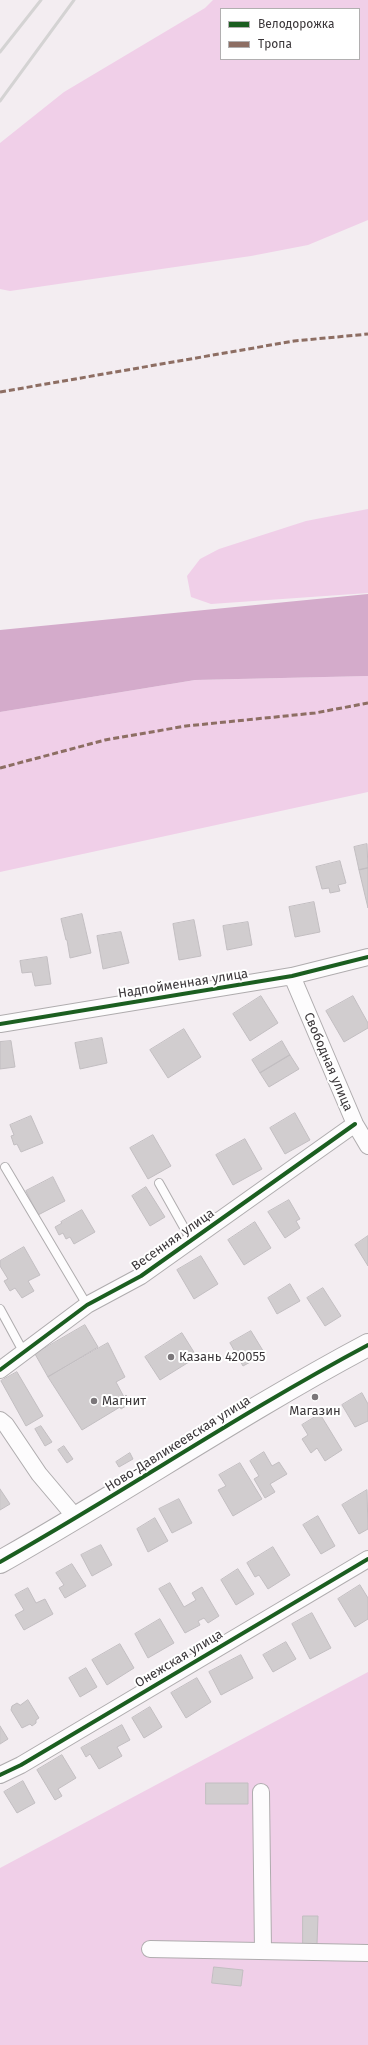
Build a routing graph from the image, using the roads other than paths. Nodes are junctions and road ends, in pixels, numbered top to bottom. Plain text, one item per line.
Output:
1 (368, 957) edge
2 (292, 976) junction
3 (0, 1024) edge
4 (355, 1124) junction
5 (368, 1146) edge
6 (5, 1167) dead end
7 (159, 1183) dead end
8 (191, 1240) junction
9 (87, 1305) junction
10 (0, 1309) edge
11 (368, 1345) edge
12 (24, 1353) junction
13 (0, 1370) edge
14 (0, 1420) edge
15 (77, 1519) junction
16 (368, 1559) edge
17 (0, 1562) edge
18 (0, 1775) edge
19 (261, 1792) dead end
20 (150, 1949) dead end
21 (263, 1950) junction
22 (368, 1953) edge

1 - 2 street, Надпойменная улица
2 - 3 street, Надпойменная улица
2 - 4 street, Свободная улица
4 - 5 street, Свободная улица
4 - 8 street, Весенняя улица
6 - 9 lane
7 - 8 lane
8 - 9 street, Весенняя улица
9 - 12 street, Весенняя улица
10 - 12 lane
11 - 15 street, Ново-Давликеевская улица
12 - 13 street, Весенняя улица
14 - 15 street
15 - 17 street, Ново-Давликеевская улица
16 - 18 street, Онежская улица
19 - 21 street
20 - 21 street
21 - 22 street

